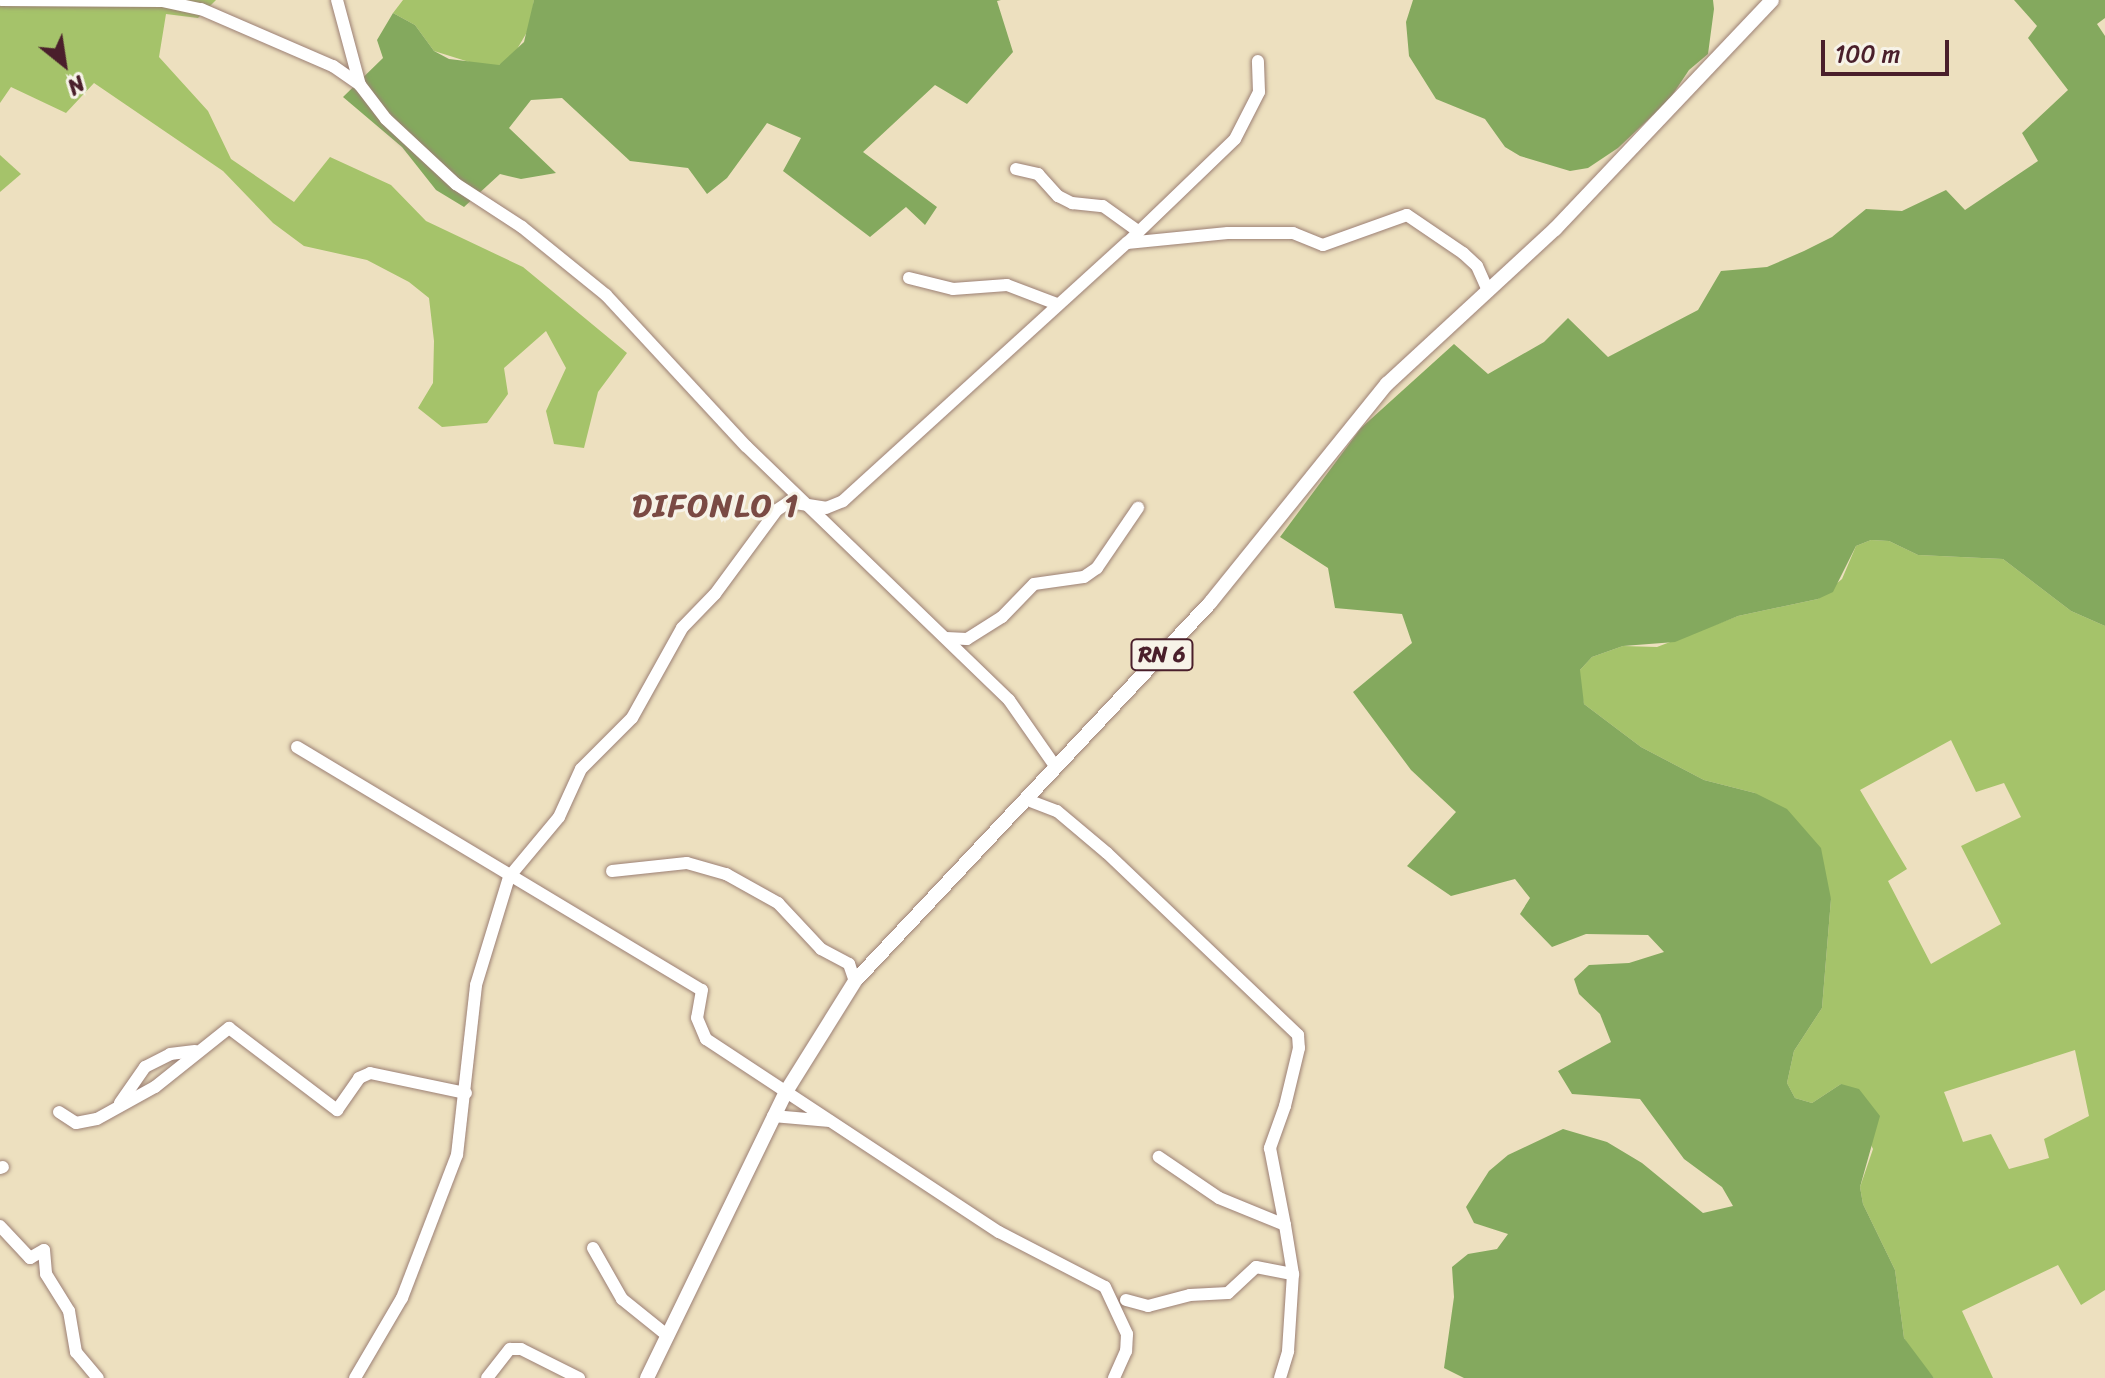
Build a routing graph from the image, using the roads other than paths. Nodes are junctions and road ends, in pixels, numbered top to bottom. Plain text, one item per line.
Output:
1 (1, 0) edge
2 (337, 0) edge
3 (1772, 0) edge
4 (1258, 61) dead end
5 (360, 85) junction
6 (1016, 169) dead end
7 (1139, 232) junction
8 (1127, 243) junction
9 (909, 278) dead end
10 (1488, 291) junction
11 (1057, 304) junction
12 (843, 501) junction
13 (806, 505) junction
14 (1138, 508) dead end
15 (839, 533) junction
16 (946, 638) junction
17 (297, 747) dead end
18 (1055, 766) junction
19 (1025, 799) junction
20 (612, 871) dead end
21 (509, 877) junction
22 (855, 981) junction
23 (195, 1051) junction
24 (787, 1090) junction
25 (466, 1093) junction
26 (118, 1106) junction
27 (59, 1112) dead end
28 (773, 1116) junction
29 (833, 1122) junction
30 (1159, 1157) dead end
31 (1285, 1225) junction
32 (0, 1226) edge
33 (593, 1248) dead end
34 (1293, 1274) junction
35 (1126, 1300) dead end
36 (668, 1336) junction
37 (98, 1378) edge
38 (355, 1378) edge
39 (487, 1378) edge
40 (579, 1378) edge
41 (647, 1378) edge
42 (1114, 1378) edge
43 (1280, 1378) edge

1 - 5 street
2 - 5 street
3 - 10 main road, RN 6
4 - 7 street
5 - 13 street
6 - 7 street
7 - 8 street
8 - 10 street
8 - 11 street
9 - 11 street
10 - 18 main road, RN 6
11 - 12 street
12 - 13 street
12 - 15 street
13 - 15 street
13 - 21 street
14 - 16 street
15 - 16 street
16 - 18 street
17 - 21 street
18 - 19 main road, RN 6
19 - 22 main road, RN 6
19 - 31 street
20 - 22 street
21 - 24 street
21 - 25 street
22 - 24 main road, RN 6
23 - 25 street
23 - 26 street
23 - 26 street
24 - 28 main road, RN 6
24 - 29 street
25 - 38 street
26 - 27 street
28 - 29 street
28 - 36 main road, RN 6
29 - 42 street
30 - 31 street
31 - 34 street
32 - 37 street
33 - 36 street
34 - 35 street
34 - 43 street
36 - 41 main road, RN 6
39 - 40 street

